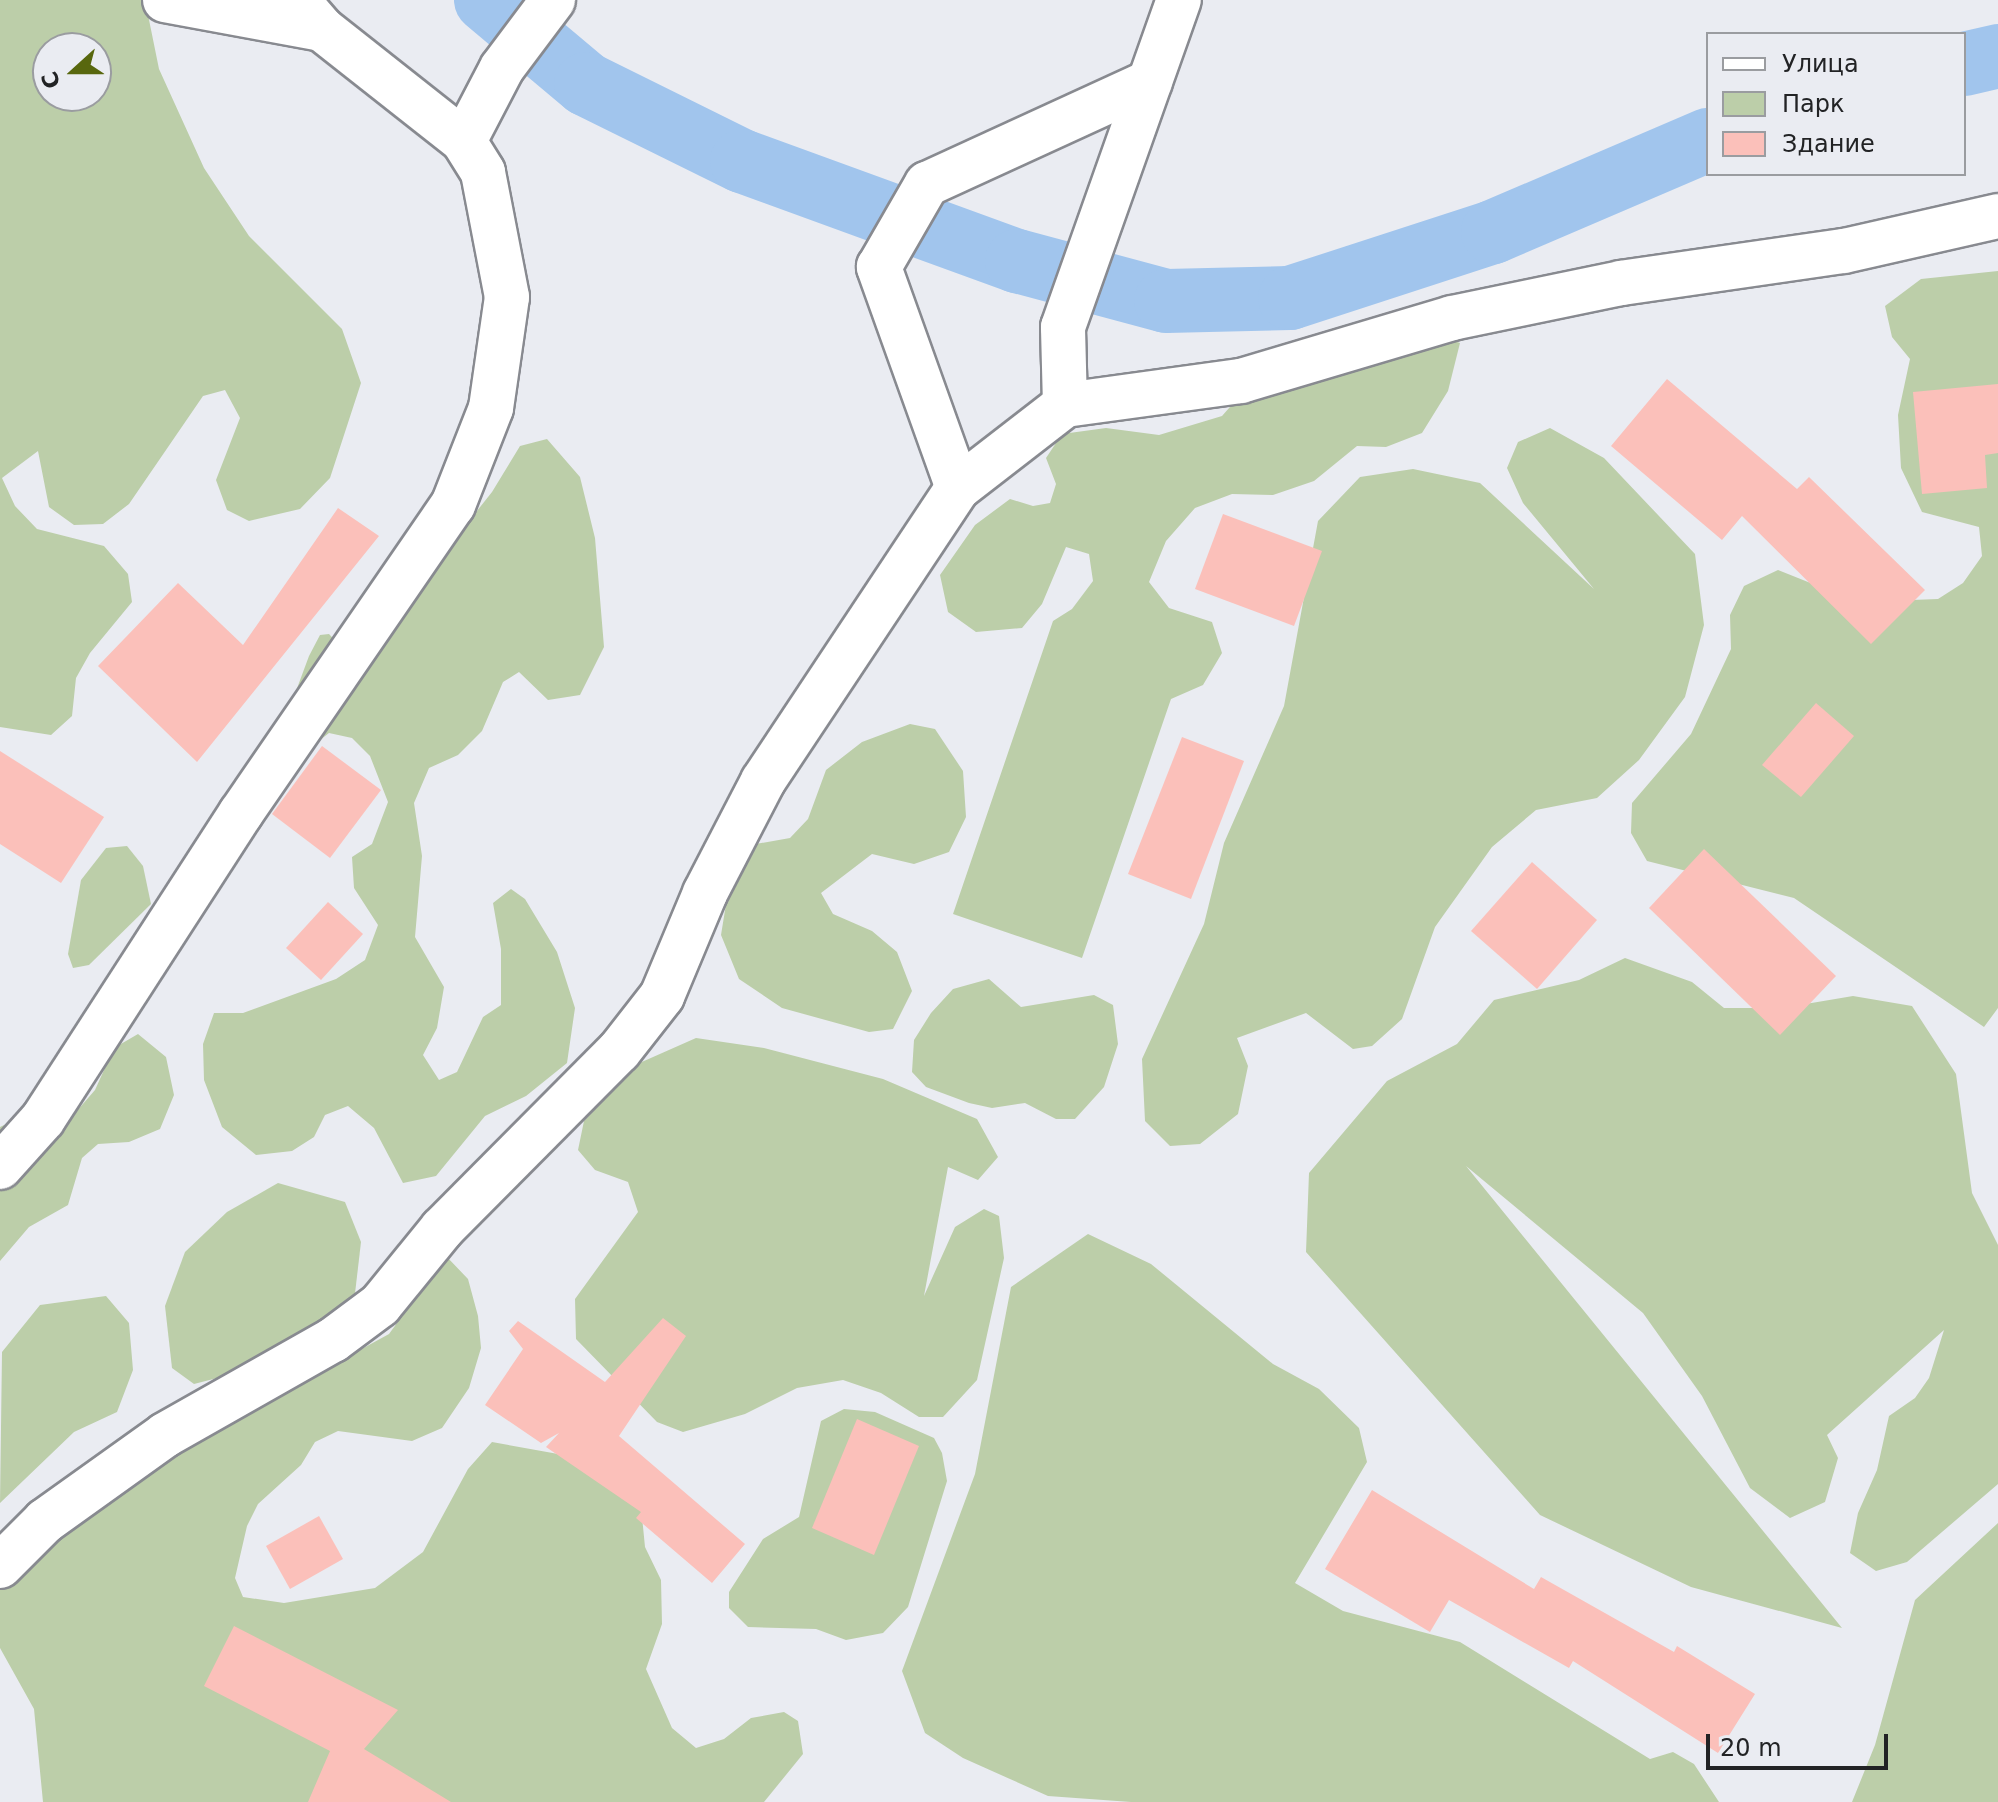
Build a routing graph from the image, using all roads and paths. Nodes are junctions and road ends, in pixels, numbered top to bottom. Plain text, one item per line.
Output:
1 (165, 0) edge
2 (1179, 0) edge
3 (548, 6) edge
4 (310, 15) edge
5 (1150, 82) junction
6 (464, 141) junction
7 (1998, 216) edge
8 (1065, 405) junction
9 (958, 488) junction
10 (0, 1167) edge
11 (0, 1566) edge

1 - 4 street
2 - 5 street
3 - 6 street
4 - 6 street
5 - 8 street
5 - 9 street
6 - 10 street
7 - 8 street
8 - 9 street
9 - 11 street

